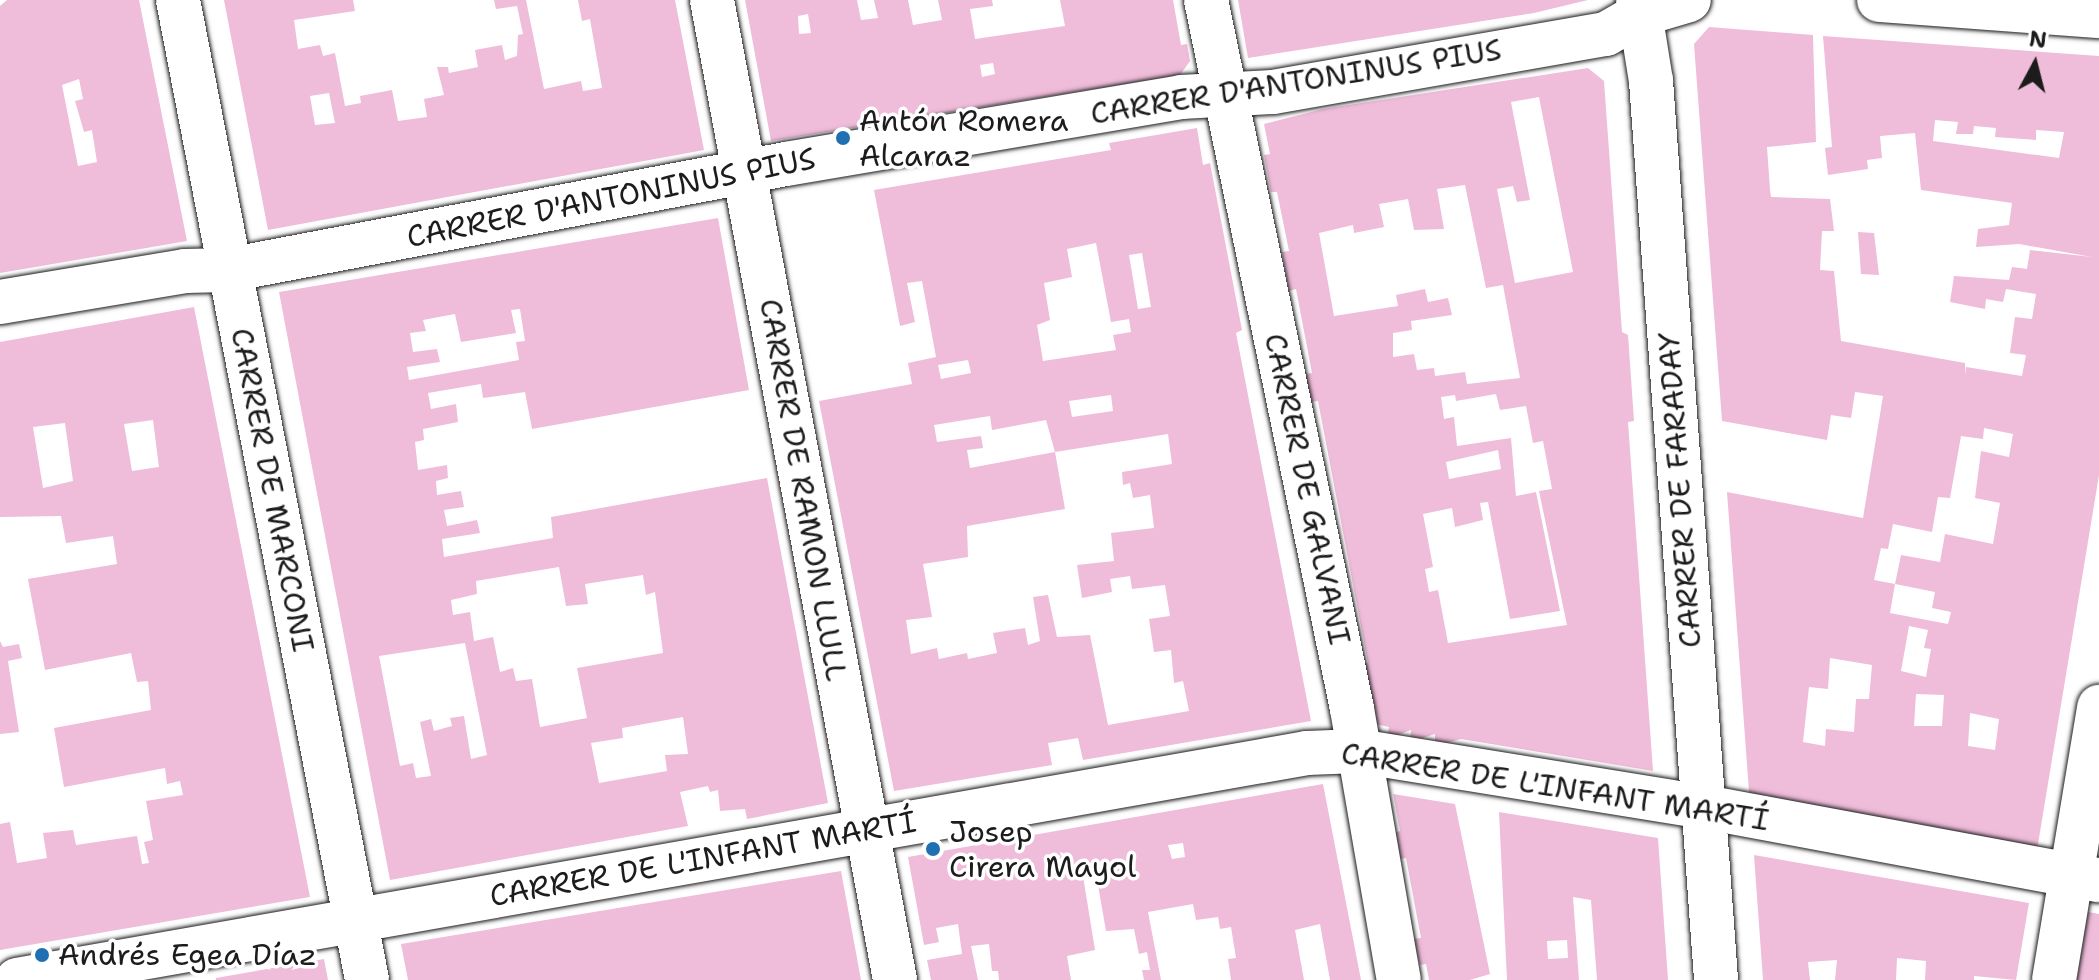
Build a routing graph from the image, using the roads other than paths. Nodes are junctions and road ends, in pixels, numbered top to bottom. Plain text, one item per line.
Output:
1 (178, 0) edge
2 (712, 0) edge
3 (1206, 0) edge
4 (1689, 0) edge
5 (1879, 0) edge
6 (1638, 8) edge
7 (2099, 16) edge
8 (1226, 94) junction
9 (747, 174) junction
10 (228, 270) junction
11 (0, 302) edge
12 (2099, 707) edge
13 (1358, 751) junction
14 (1704, 807) junction
15 (865, 831) junction
16 (2085, 878) edge
17 (357, 920) junction
18 (17, 980) edge
19 (367, 980) edge
20 (895, 980) edge
21 (1399, 980) edge
22 (1716, 980) edge
23 (2054, 980) edge

1 - 10 street, CARRER DE MARCONI
2 - 9 street, CARRER DE RAMON LLULL
3 - 8 street, CARRER DE GALVANI
4 - 6 street, CARRER D'ANTONINUS PIUS
5 - 7 street
6 - 8 street, CARRER D'ANTONINUS PIUS
6 - 14 street, CARRER DE FARADAY
8 - 9 street, CARRER D'ANTONINUS PIUS
8 - 13 street, CARRER DE GALVANI
9 - 10 street, CARRER D'ANTONINUS PIUS
9 - 15 street, CARRER DE RAMON LLULL
10 - 11 street, CARRER D'ANTONINUS PIUS
10 - 17 street, CARRER DE MARCONI
12 - 16 street
13 - 14 street, CARRER DE L'INFANT MARTÍ
13 - 15 street, CARRER DE L'INFANT MARTÍ
13 - 21 street, CARRER DE GALVANI
14 - 16 street, CARRER DE L'INFANT MARTÍ
14 - 22 street, CARRER DE FARADAY
15 - 17 street, CARRER DE L'INFANT MARTÍ
15 - 20 street, CARRER DE RAMON LLULL
16 - 23 street
17 - 18 street, CARRER DE L'INFANT MARTÍ
17 - 19 street, CARRER DE MARCONI

